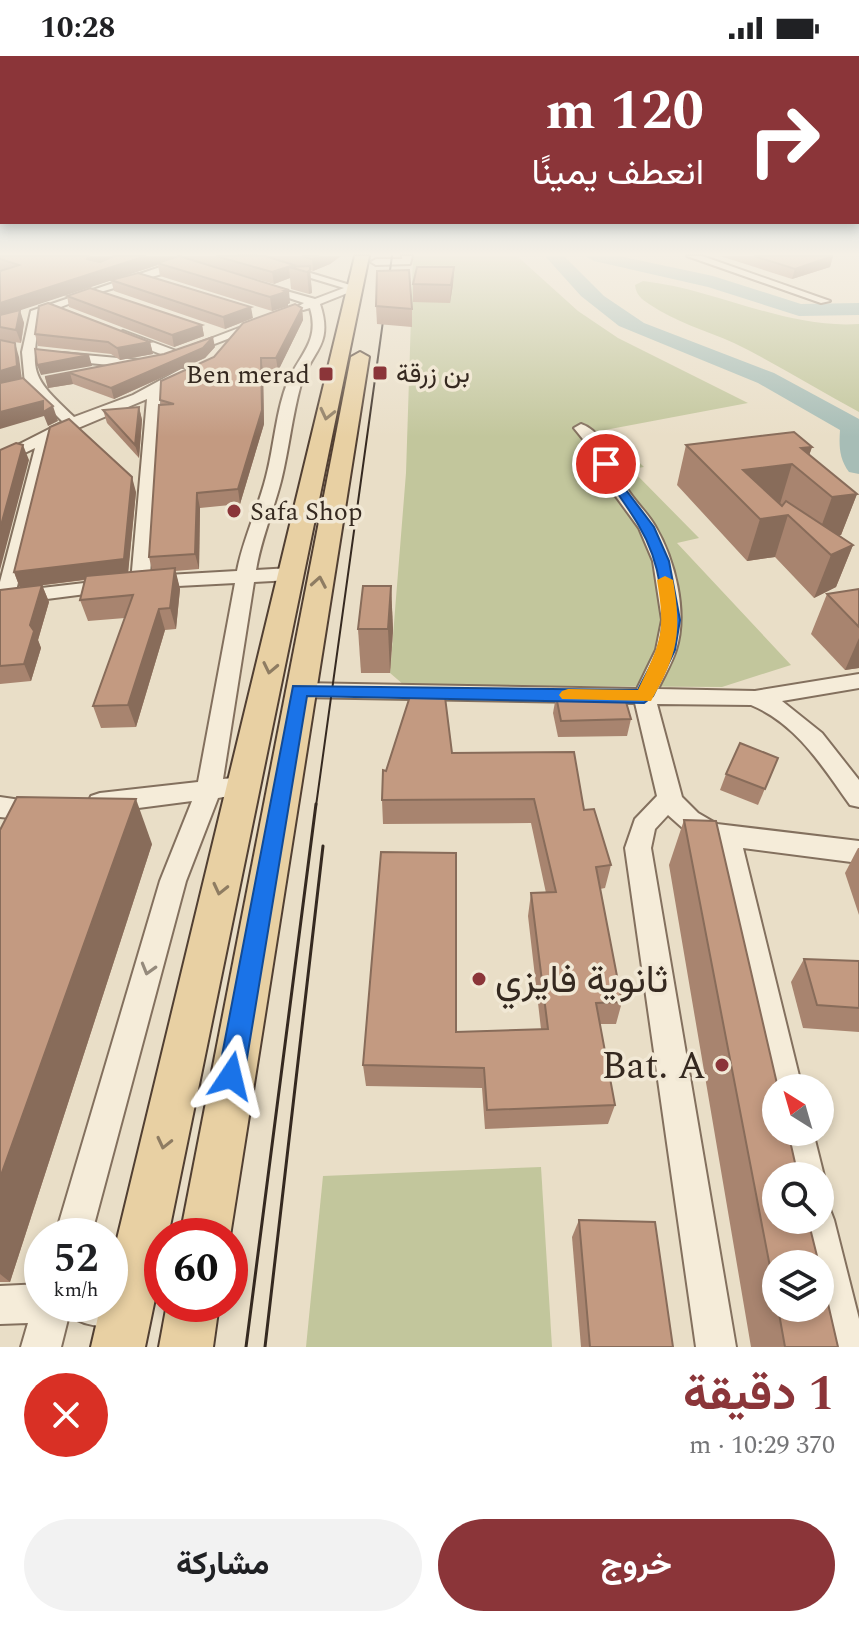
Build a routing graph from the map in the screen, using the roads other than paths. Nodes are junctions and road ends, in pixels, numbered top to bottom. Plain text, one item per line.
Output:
1 (30, 316) edge
2 (267, 316) edge
3 (319, 316) edge
4 (349, 316) edge
5 (362, 316) edge
6 (106, 328) edge
7 (210, 331) dead end
8 (232, 334) junction
9 (21, 351) junction
10 (220, 353) edge
11 (175, 355) junction
12 (144, 364) junction
13 (92, 373) edge
14 (154, 390) junction
15 (72, 423) junction
16 (581, 428) dead end
17 (45, 438) junction
18 (0, 460) edge
19 (291, 574) junction
20 (247, 578) junction
21 (140, 582) junction
22 (2, 599) edge
23 (859, 681) edge
24 (299, 690) junction
25 (644, 696) junction
26 (754, 698) junction
27 (285, 769) junction
28 (243, 794) junction
29 (859, 798) edge
30 (670, 799) junction
31 (0, 807) edge
32 (38, 811) junction
33 (727, 837) junction
34 (24, 840) edge
35 (859, 852) edge
36 (783, 1074) edge
37 (78, 1218) edge
38 (207, 1218) edge
39 (819, 1234) edge
40 (24, 1304) edge
41 (0, 1305) edge
42 (48, 1322) edge
43 (190, 1322) edge
44 (122, 1327) edge
45 (41, 1347) edge
46 (186, 1347) edge
47 (716, 1347) edge
48 (846, 1347) edge

1 - 9 street
2 - 8 street
3 - 20 street
4 -> 19 main road
24 -> 5 main road
6 - 11 street
7 - 8 street
8 - 10 street
8 - 11 street
9 - 12 street
9 - 15 street
11 - 12 street
12 - 13 street
12 - 14 street
14 - 15 street
14 - 21 street
15 - 17 street
16 - 25 street
17 - 18 street
17 - 22 street
19 - 20 street
19 -> 28 main road
20 - 21 street
20 - 28 street
21 - 22 street
23 - 26 street
24 - 25 street
24 - 27 main road
25 - 26 street
25 - 30 street
26 - 29 street
27 - 28 main road
27 - 28 main road
28 - 32 street
28 -> 37 street
28 - 38 main road
28 -> 44 main road
30 - 33 street
30 - 47 street
31 - 32 street
32 - 34 street
33 - 35 street
33 - 36 street
39 - 48 street
40 - 41 street
42 - 45 street
43 - 46 main road

